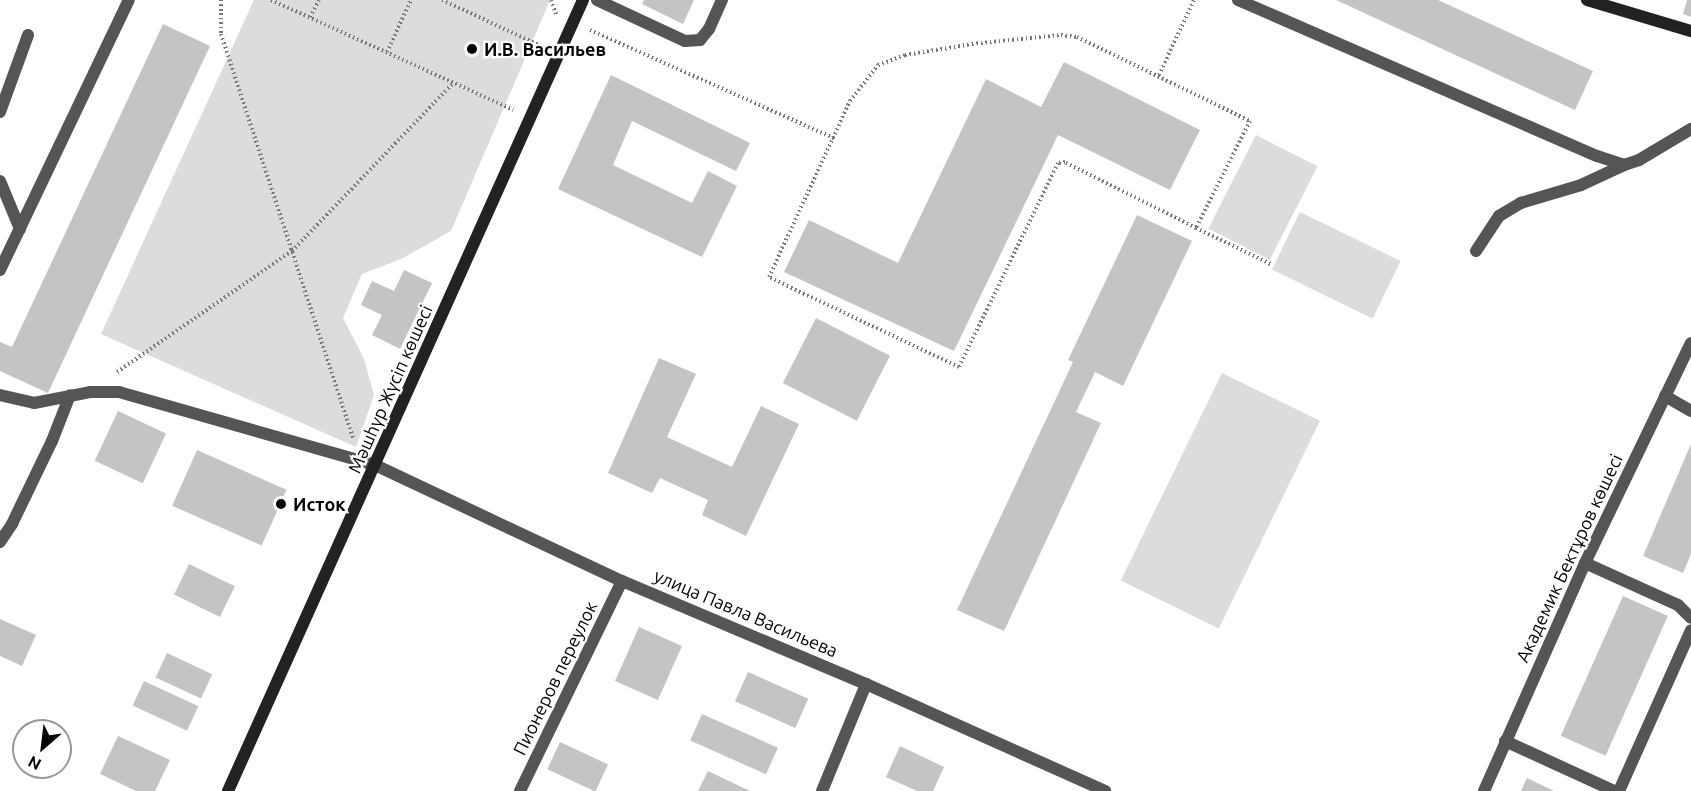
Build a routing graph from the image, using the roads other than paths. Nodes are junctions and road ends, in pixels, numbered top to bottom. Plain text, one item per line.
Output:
1 (129, 0) edge
2 (583, 0) edge
3 (597, 0) edge
4 (722, 0) edge
5 (1238, 0) edge
6 (1587, 0) edge
7 (1691, 31) edge
8 (28, 35) dead end
9 (0, 112) edge
10 (1691, 129) edge
11 (1624, 165) junction
12 (0, 180) edge
13 (20, 229) junction
14 (1476, 251) dead end
15 (1, 264) edge
16 (1691, 343) edge
17 (0, 395) edge
18 (70, 395) junction
19 (1665, 396) junction
20 (1691, 411) edge
21 (375, 465) junction
22 (0, 542) edge
23 (1584, 563) junction
24 (622, 580) junction
25 (1691, 618) edge
26 (1691, 630) edge
27 (866, 684) junction
28 (1505, 741) junction
29 (228, 791) edge
30 (520, 791) edge
31 (822, 791) edge
32 (1105, 791) edge
33 (1484, 791) edge
34 (1614, 791) edge
35 (1619, 791) edge

1 - 13 street
2 - 21 street, Мәшһүр Жүсіп көшесі
3 - 4 street
5 - 11 street
6 - 7 street
8 - 9 street
10 - 11 street
11 - 14 street
12 - 13 street
13 - 15 street
16 - 19 street, Академик Бектұров көшесі
17 - 18 street, улица Павла Васильева
18 - 21 street, улица Павла Васильева
18 - 22 street
19 - 20 street
19 - 23 street, Академик Бектұров көшесі
21 - 24 street, улица Павла Васильева
21 - 29 street, Мәшһүр Жүсіп көшесі
23 - 25 street
23 - 28 street, Академик Бектұров көшесі
24 - 27 street, улица Павла Васильева
24 - 30 street, Пионеров переулок
26 - 35 street
27 - 31 street
27 - 32 street, улица Павла Васильева
28 - 33 street, Академик Бектұров көшесі
28 - 34 street

